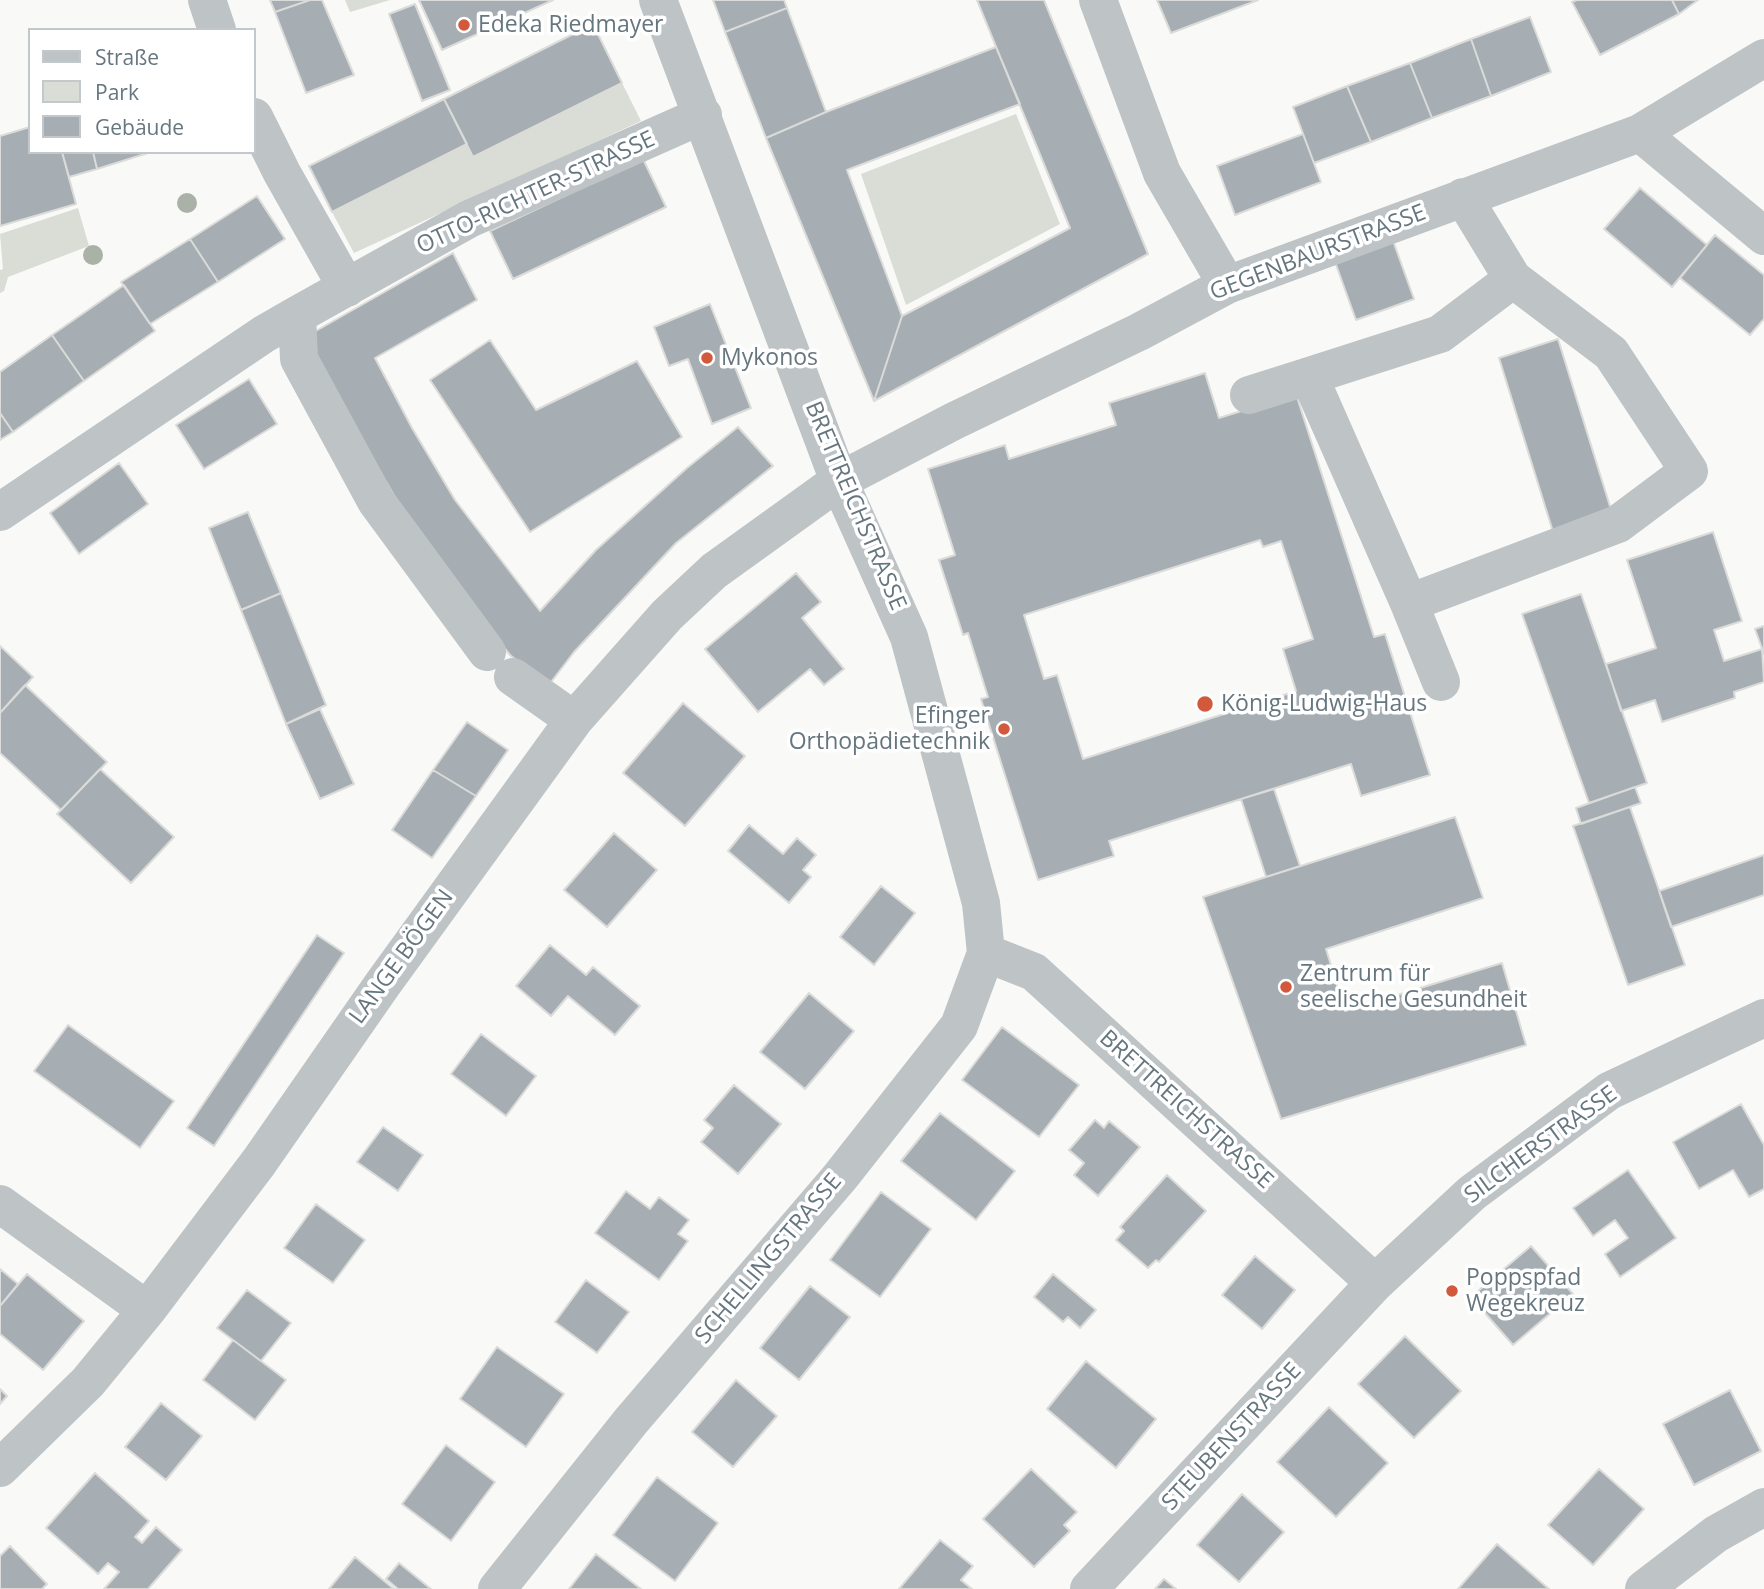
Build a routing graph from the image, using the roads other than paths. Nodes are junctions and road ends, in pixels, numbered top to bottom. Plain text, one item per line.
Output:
1 (207, 0) edge
2 (658, 0) edge
3 (1098, 0) edge
4 (216, 28) edge
5 (1764, 58) edge
6 (703, 115) junction
7 (256, 121) edge
8 (1640, 133) junction
9 (1463, 197) junction
10 (1764, 236) edge
11 (1513, 279) junction
12 (1227, 285) junction
13 (347, 288) junction
14 (297, 315) junction
15 (1309, 376) junction
16 (1249, 395) dead end
17 (839, 481) junction
18 (0, 512) edge
19 (1409, 603) junction
20 (1441, 682) dead end
21 (574, 720) junction
22 (981, 903) joint
23 (986, 953) junction
24 (1764, 1018) edge
25 (0, 1204) edge
26 (1375, 1283) junction
27 (147, 1310) junction
28 (0, 1468) edge
29 (1764, 1507) edge
30 (497, 1589) edge
31 (1089, 1589) edge
32 (1644, 1589) edge

1 - 4 street
2 - 6 street, BRETTREICHSTRASSE
3 - 12 street
5 - 8 street, GEGENBAURSTRASSE
6 - 13 street, OTTO-RICHTER-STRASSE
6 - 17 street, BRETTREICHSTRASSE
7 - 13 street
8 - 9 street, GEGENBAURSTRASSE
8 - 10 street
9 - 11 street
9 - 12 street, GEGENBAURSTRASSE
11 - 15 street
11 - 19 street
12 - 17 street, GEGENBAURSTRASSE
13 - 14 street, OTTO-RICHTER-STRASSE
14 - 18 street, OTTO-RICHTER-STRASSE
14 - 21 street
15 - 16 street
15 - 19 street
17 - 21 street, LANGE BÖGEN
17 - 22 street, BRETTREICHSTRASSE
19 - 20 street
21 - 27 street, LANGE BÖGEN
22 - 23 street, SCHELLINGSTRASSE
23 - 26 street, BRETTREICHSTRASSE
23 - 30 street, SCHELLINGSTRASSE
24 - 26 street, SILCHERSTRASSE
25 - 27 street
26 - 31 street, STEUBENSTRASSE
27 - 28 street, LANGE BÖGEN
29 - 32 street

